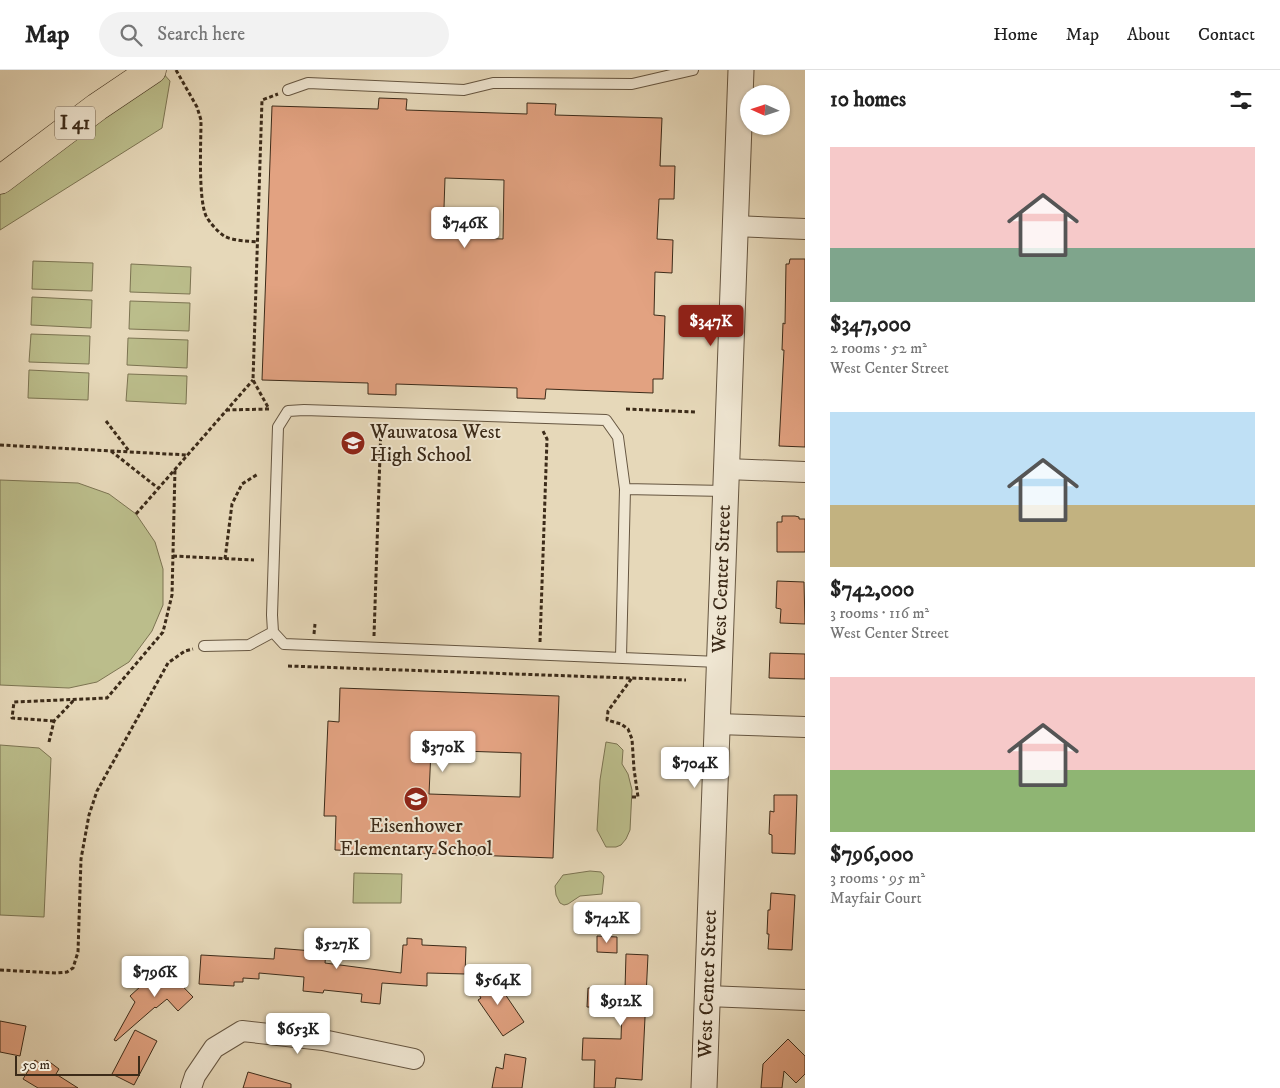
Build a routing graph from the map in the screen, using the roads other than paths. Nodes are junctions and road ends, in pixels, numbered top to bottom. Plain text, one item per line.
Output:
1 (152, 70) edge
2 (693, 70) edge
3 (741, 70) edge
4 (288, 90) road end
5 (0, 180) edge
6 (734, 226) junction
7 (805, 229) edge
8 (805, 472) edge
9 (726, 480) junction
10 (626, 489) junction
11 (273, 632) junction
12 (204, 646) road end
13 (621, 658) junction
14 (719, 662) junction
15 (717, 724) junction
16 (805, 727) edge
17 (707, 996) junction
18 (805, 1000) edge
19 (414, 1059) dead end
20 (191, 1088) edge
21 (704, 1088) edge

1 - 5 highway, I 41
2 - 4 lane
3 - 6 street, West Center Street
6 - 7 street
6 - 9 street, West Center Street
8 - 9 street
9 - 10 lane
9 - 14 street, West Center Street
10 - 11 lane
10 - 13 lane
11 - 12 lane
11 - 13 lane
13 - 14 lane
14 - 15 street, West Center Street
15 - 16 street
15 - 17 street, West Center Street
17 - 18 street
17 - 21 street, West Center Street
19 - 20 street

